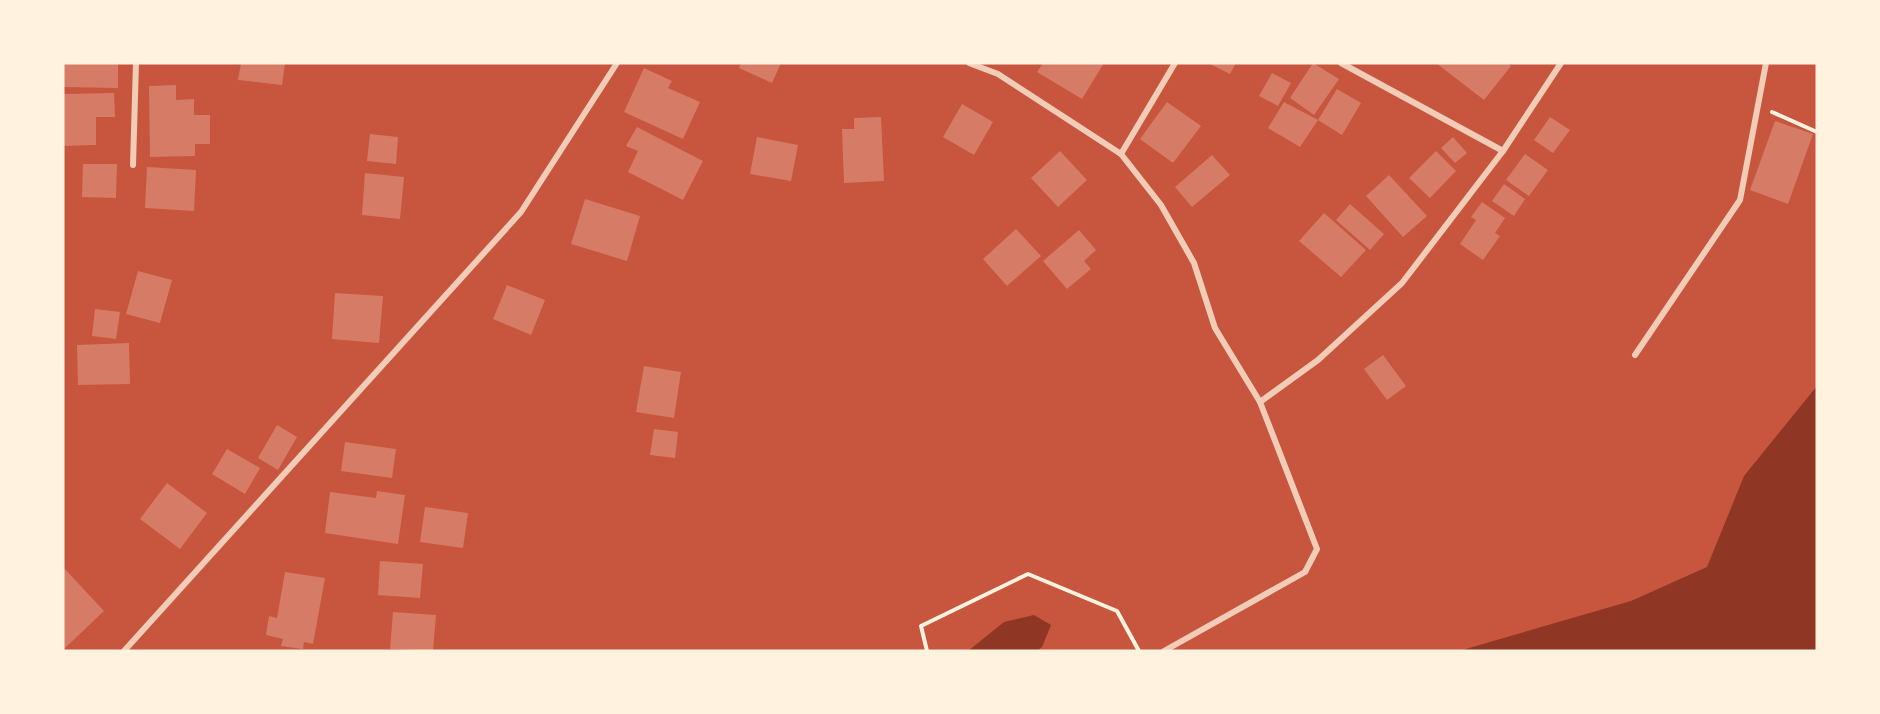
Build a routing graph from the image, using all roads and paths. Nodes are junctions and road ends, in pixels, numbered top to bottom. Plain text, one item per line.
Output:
1 (136, 63) edge
2 (617, 63) edge
3 (969, 63) edge
4 (1175, 63) edge
5 (1341, 63) edge
6 (1561, 63) edge
7 (1766, 63) edge
8 (1758, 106) junction
9 (1817, 132) edge
10 (1503, 152) junction
11 (1121, 154) junction
12 (133, 165) dead end
13 (1635, 355) dead end
14 (1260, 402) junction
15 (124, 651) edge
16 (927, 651) edge
17 (1139, 651) edge
18 (1164, 651) edge

1 - 12 street
2 - 15 street
3 - 11 street
4 - 11 street
5 - 10 street
6 - 10 street
7 - 8 street
8 - 9 path
8 - 13 street
10 - 14 street
11 - 14 street
14 - 18 street
16 - 17 path

